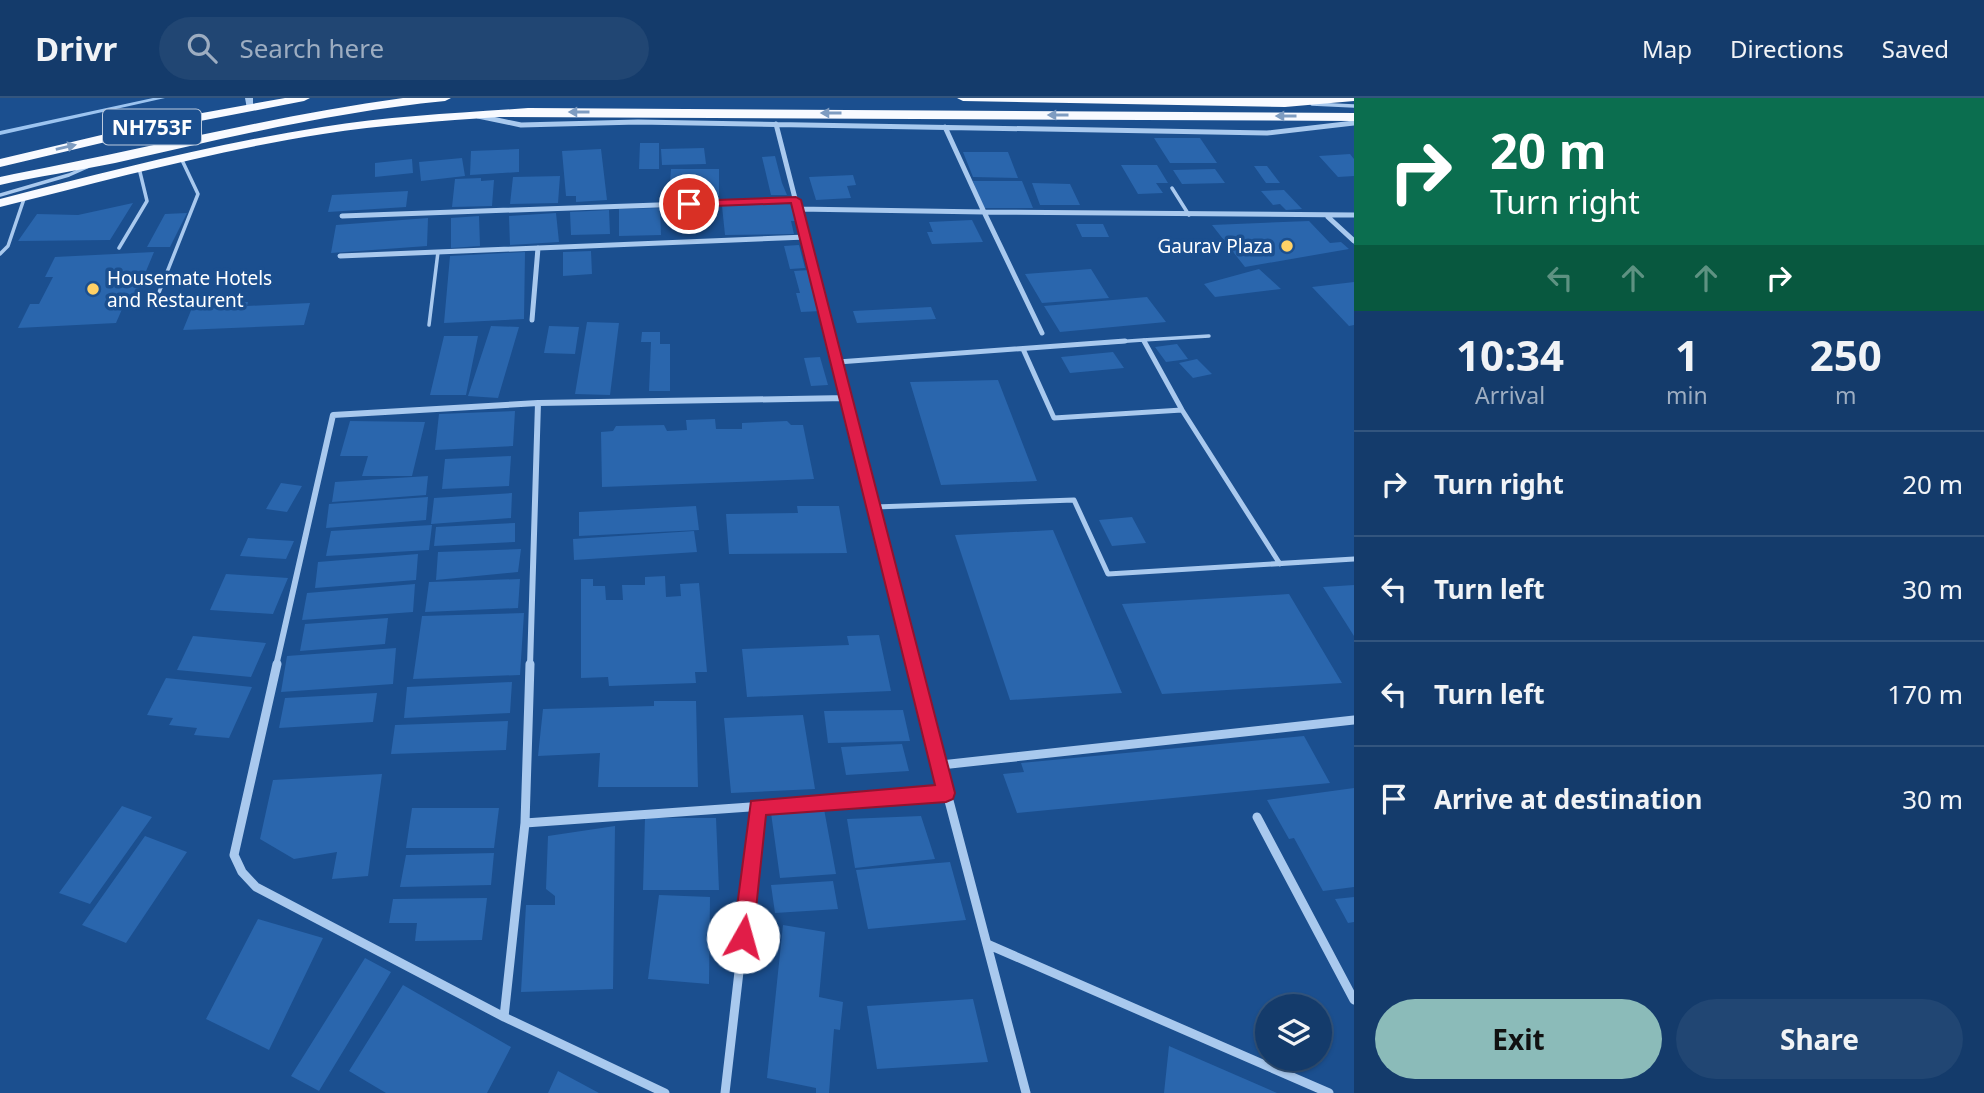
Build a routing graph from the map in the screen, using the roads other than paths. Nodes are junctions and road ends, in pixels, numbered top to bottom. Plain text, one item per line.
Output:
1 (304, 98) edge
2 (445, 98) edge
3 (963, 98) edge
4 (1354, 98) edge
5 (249, 102) edge
6 (1285, 103) junction
7 (1354, 106) edge
8 (473, 115) junction
9 (1354, 117) edge
10 (1354, 123) edge
11 (776, 124) junction
12 (945, 127) junction
13 (181, 158) junction
14 (0, 163) edge
15 (96, 163) junction
16 (139, 168) junction
17 (0, 181) edge
18 (1172, 188) dead end
19 (0, 195) edge
20 (25, 196) junction
21 (796, 200) junction
22 (0, 203) edge
23 (798, 209) junction
24 (984, 212) junction
25 (1189, 215) junction
26 (1354, 215) edge
27 (342, 216) dead end
28 (1328, 217) junction
29 (806, 237) junction
30 (1354, 242) edge
31 (119, 248) dead end
32 (538, 248) junction
33 (438, 252) junction
34 (0, 254) edge
35 (340, 256) dead end
36 (156, 300) dead end
37 (532, 320) dead end
38 (429, 325) dead end
39 (1042, 333) dead end
40 (1209, 336) dead end
41 (1143, 340) junction
42 (1023, 349) junction
43 (838, 362) junction
44 (847, 398) junction
45 (538, 403) junction
46 (1182, 410) junction
47 (875, 506) junction
48 (1354, 559) edge
49 (1280, 564) junction
50 (1354, 720) edge
51 (941, 765) junction
52 (946, 793) junction
53 (758, 807) junction
54 (1257, 817) dead end
55 (525, 823) junction
56 (987, 944) junction
57 (1354, 1000) edge
58 (504, 1017) junction
59 (665, 1093) edge
60 (725, 1093) edge
61 (1026, 1093) edge
62 (1329, 1093) edge

1 - 5 highway, NH753F
2 - 15 highway
3 - 6 highway
4 - 6 highway
14 -> 5 highway, NH753F
6 - 7 lane
9 -> 8 highway, NH753F
8 - 11 street
8 - 13 highway, NH753F
10 - 12 street
11 - 12 street
11 - 21 street
12 - 24 street
13 - 16 highway, NH753F
13 - 36 lane
15 - 17 highway
15 - 19 lane
16 - 20 highway, NH753F
16 - 31 lane
18 - 25 lane
20 - 22 highway, NH753F
20 - 34 lane
21 - 23 street
21 - 27 street
23 - 24 street
23 - 29 street
24 - 25 street
24 - 39 street
25 - 28 street
26 - 28 street
28 - 30 street
29 - 32 street
29 - 43 street
32 - 33 street
32 - 37 street
33 - 35 street
33 - 38 lane
40 - 41 lane
41 - 42 lane
41 - 46 lane
42 - 43 lane
42 - 46 lane
43 - 44 street
44 - 45 street
44 - 47 street
45 - 55 street
45 - 58 street
46 - 49 lane
47 - 49 lane
47 - 51 street
48 - 49 lane
50 - 51 street
51 - 52 street
52 - 53 street
52 - 56 street
53 - 55 street
53 - 60 street
54 - 57 street
55 - 58 street
56 - 61 street
56 - 62 street
58 - 59 street

